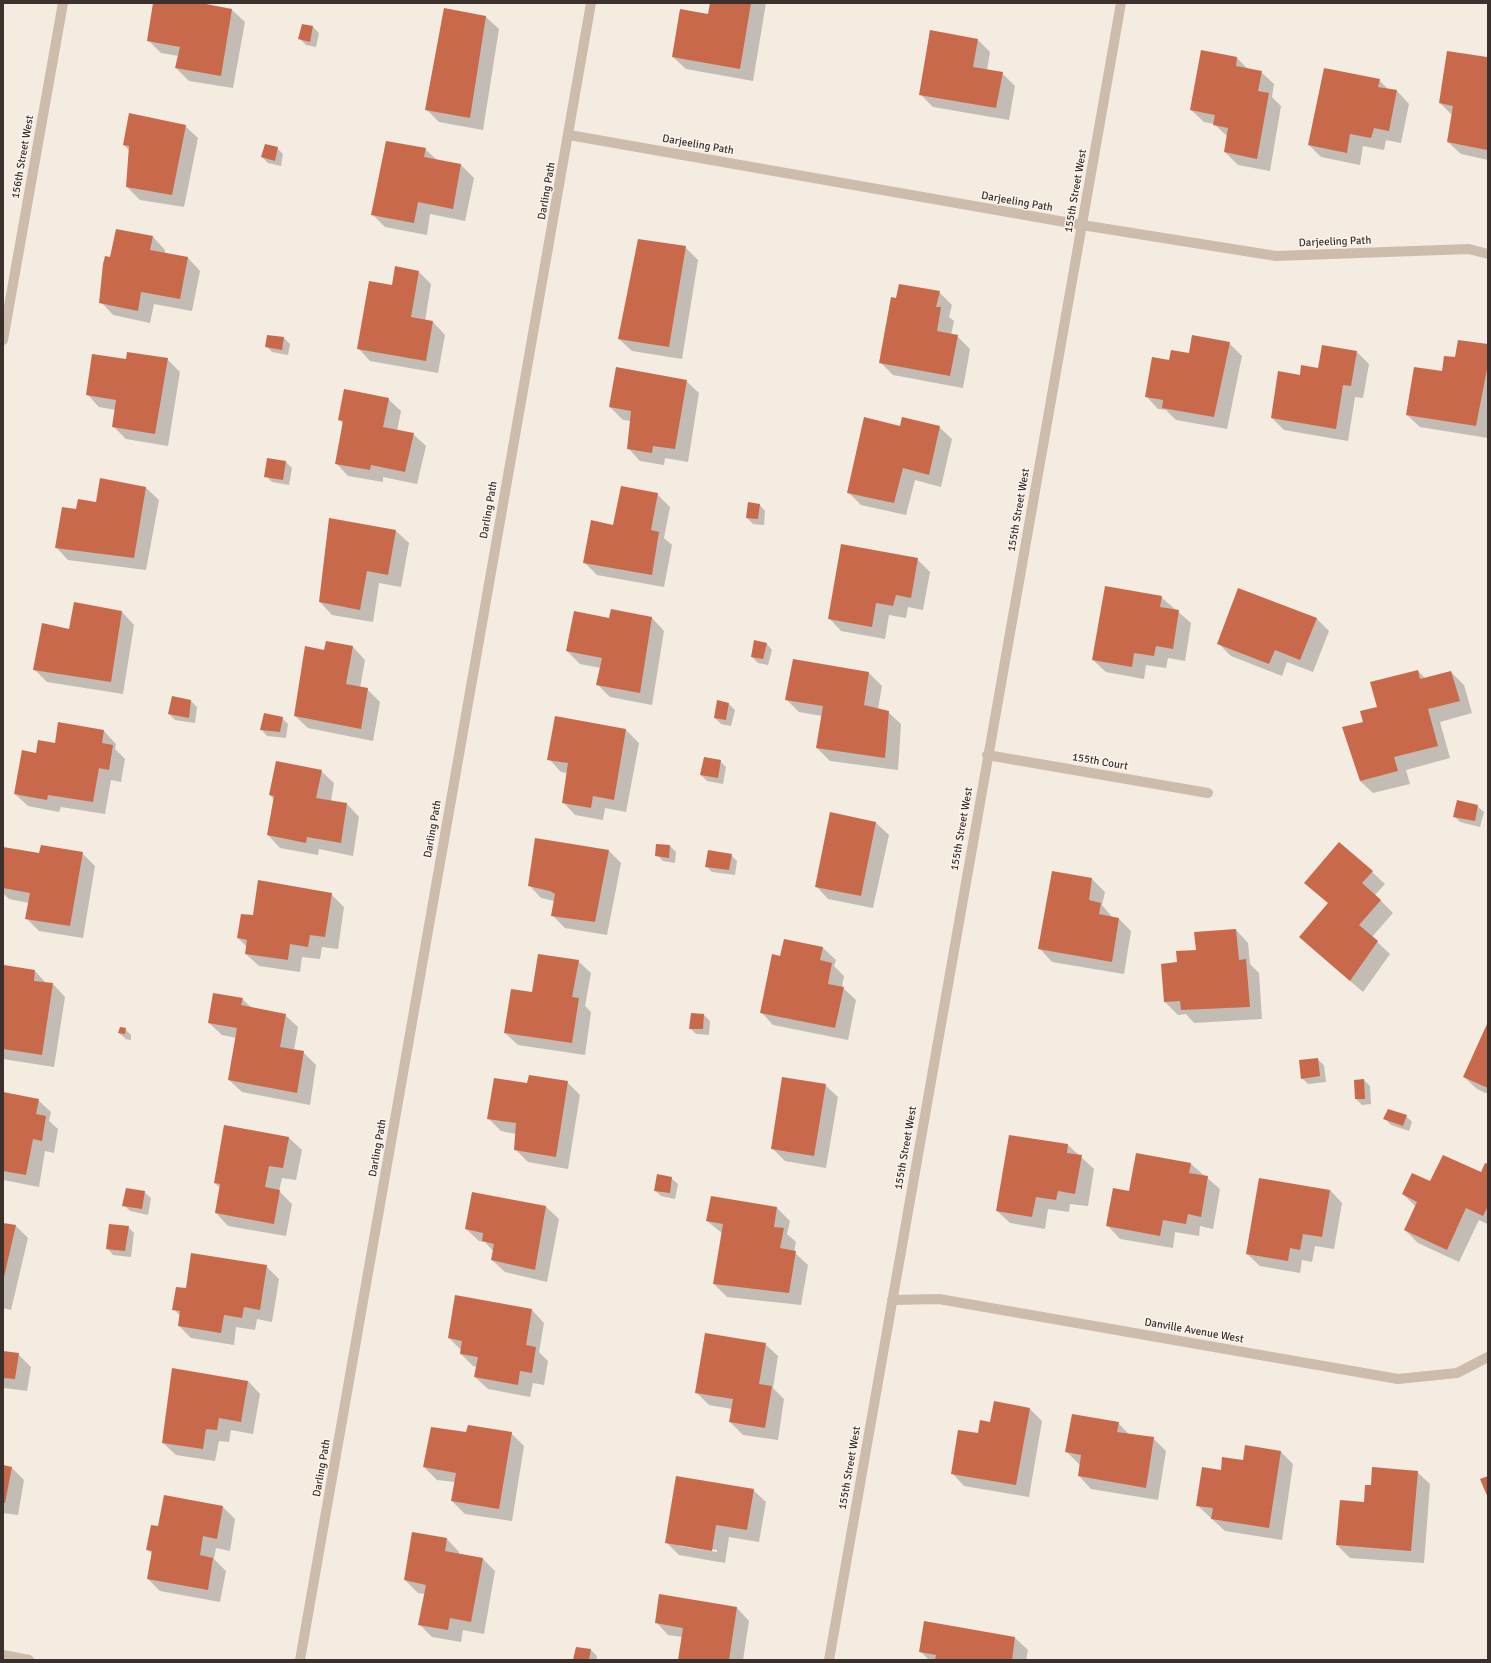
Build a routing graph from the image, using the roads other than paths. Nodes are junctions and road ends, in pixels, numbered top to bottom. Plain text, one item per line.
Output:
1 (63, 3) edge
2 (591, 3) edge
3 (1121, 3) edge
4 (569, 135) junction
5 (1082, 225) junction
6 (1488, 254) edge
7 (3, 340) edge
8 (987, 755) junction
9 (1208, 793) dead end
10 (892, 1300) junction
11 (1488, 1357) edge
12 (3, 1655) edge
13 (29, 1660) edge
14 (300, 1660) edge
15 (829, 1660) edge

1 - 7 street, 156th Street West
2 - 4 street, Darling Path
3 - 5 street, 155th Street West
4 - 5 street, Darjeeling Path
4 - 14 street, Darling Path
5 - 6 street, Darjeeling Path
5 - 8 street, 155th Street West
8 - 9 street, 155th Court
8 - 10 street, 155th Street West
10 - 11 street, Danville Avenue West
10 - 15 street, 155th Street West
12 - 13 street

